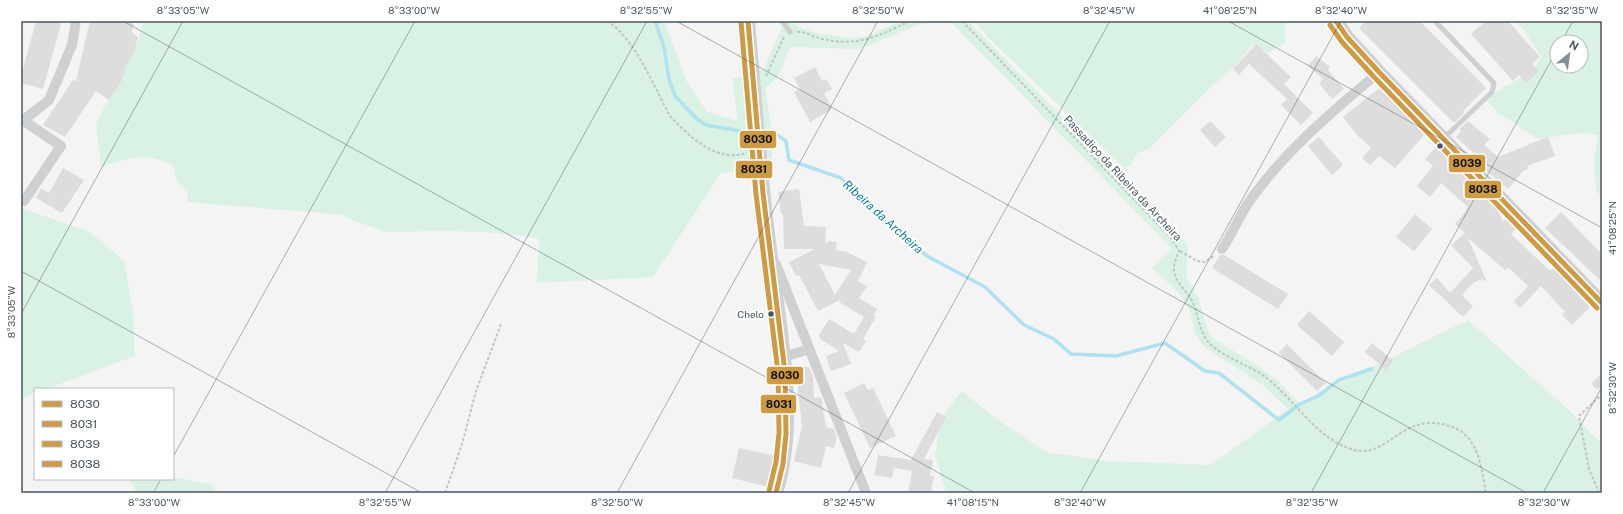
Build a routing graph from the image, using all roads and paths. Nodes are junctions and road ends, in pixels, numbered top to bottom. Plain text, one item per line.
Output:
1 (76, 21) edge
2 (607, 21) edge
3 (748, 21) edge
4 (782, 21) edge
5 (910, 21) edge
6 (962, 21) edge
7 (1336, 21) edge
8 (1435, 21) edge
9 (1600, 21) edge
10 (1602, 25) edge
11 (790, 32) junction
12 (1380, 72) junction
13 (754, 87) junction
14 (22, 121) edge
15 (1443, 139) junction
16 (751, 151) dead end
17 (24, 201) dead end
18 (770, 249) junction
19 (1222, 249) joint
20 (1179, 251) junction
21 (1602, 303) edge
22 (501, 324) dead end
23 (809, 349) junction
24 (784, 357) junction
25 (1602, 394) edge
26 (445, 493) edge
27 (776, 493) edge
28 (866, 493) edge
29 (1486, 493) edge
30 (1599, 493) edge

1 - 14 street
2 - 16 path
3 - 13 street
4 - 11 lane
5 - 11 path
6 - 20 path, Passadiço da Ribeira da Archeira
7 - 12 street
8 - 15 lane
9 - 10 path
11 - 13 path
12 - 15 street
12 - 19 street
13 - 18 street
14 - 17 street
15 - 21 street
18 - 23 street
18 - 24 street
19 - 20 path
20 - 29 path, Passadiço da Ribeira da Archeira
22 - 26 path
23 - 24 street
23 - 28 street
24 - 27 street
25 - 30 path

